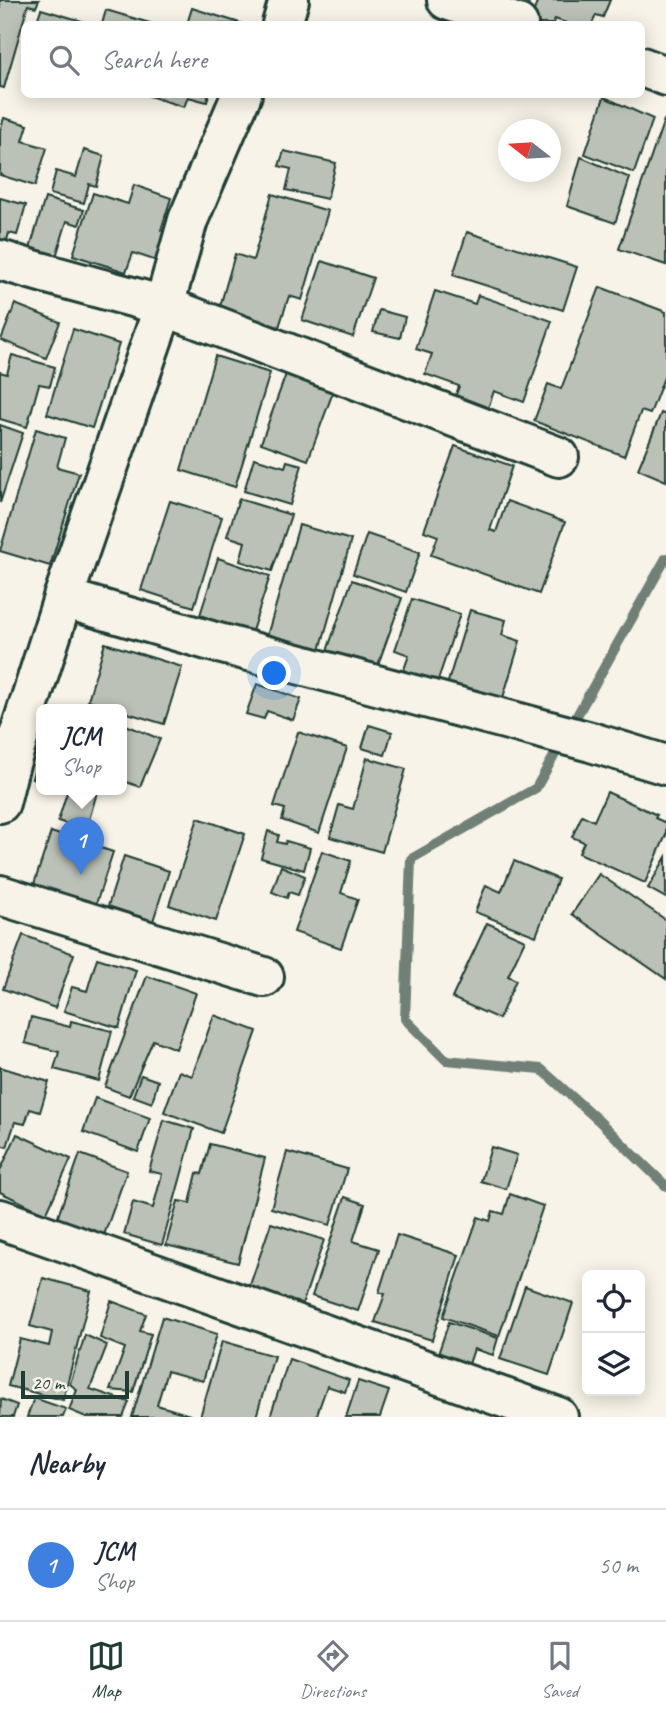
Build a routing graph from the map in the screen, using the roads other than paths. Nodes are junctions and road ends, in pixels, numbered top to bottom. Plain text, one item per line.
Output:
1 (289, 0) edge
2 (447, 0) edge
3 (283, 21) edge
4 (509, 21) edge
5 (645, 69) edge
6 (666, 76) edge
7 (240, 98) edge
8 (0, 260) edge
9 (164, 306) junction
10 (559, 457) dead end
11 (62, 598) junction
12 (666, 765) edge
13 (0, 803) edge
14 (0, 895) edge
15 (264, 977) dead end
16 (0, 1219) edge
17 (558, 1417) edge

1 - 3 street
2 - 4 street
5 - 6 street
7 - 9 street
8 - 9 street
9 - 10 street
9 - 11 street
11 - 12 street
11 - 13 street
14 - 15 street
16 - 17 street

